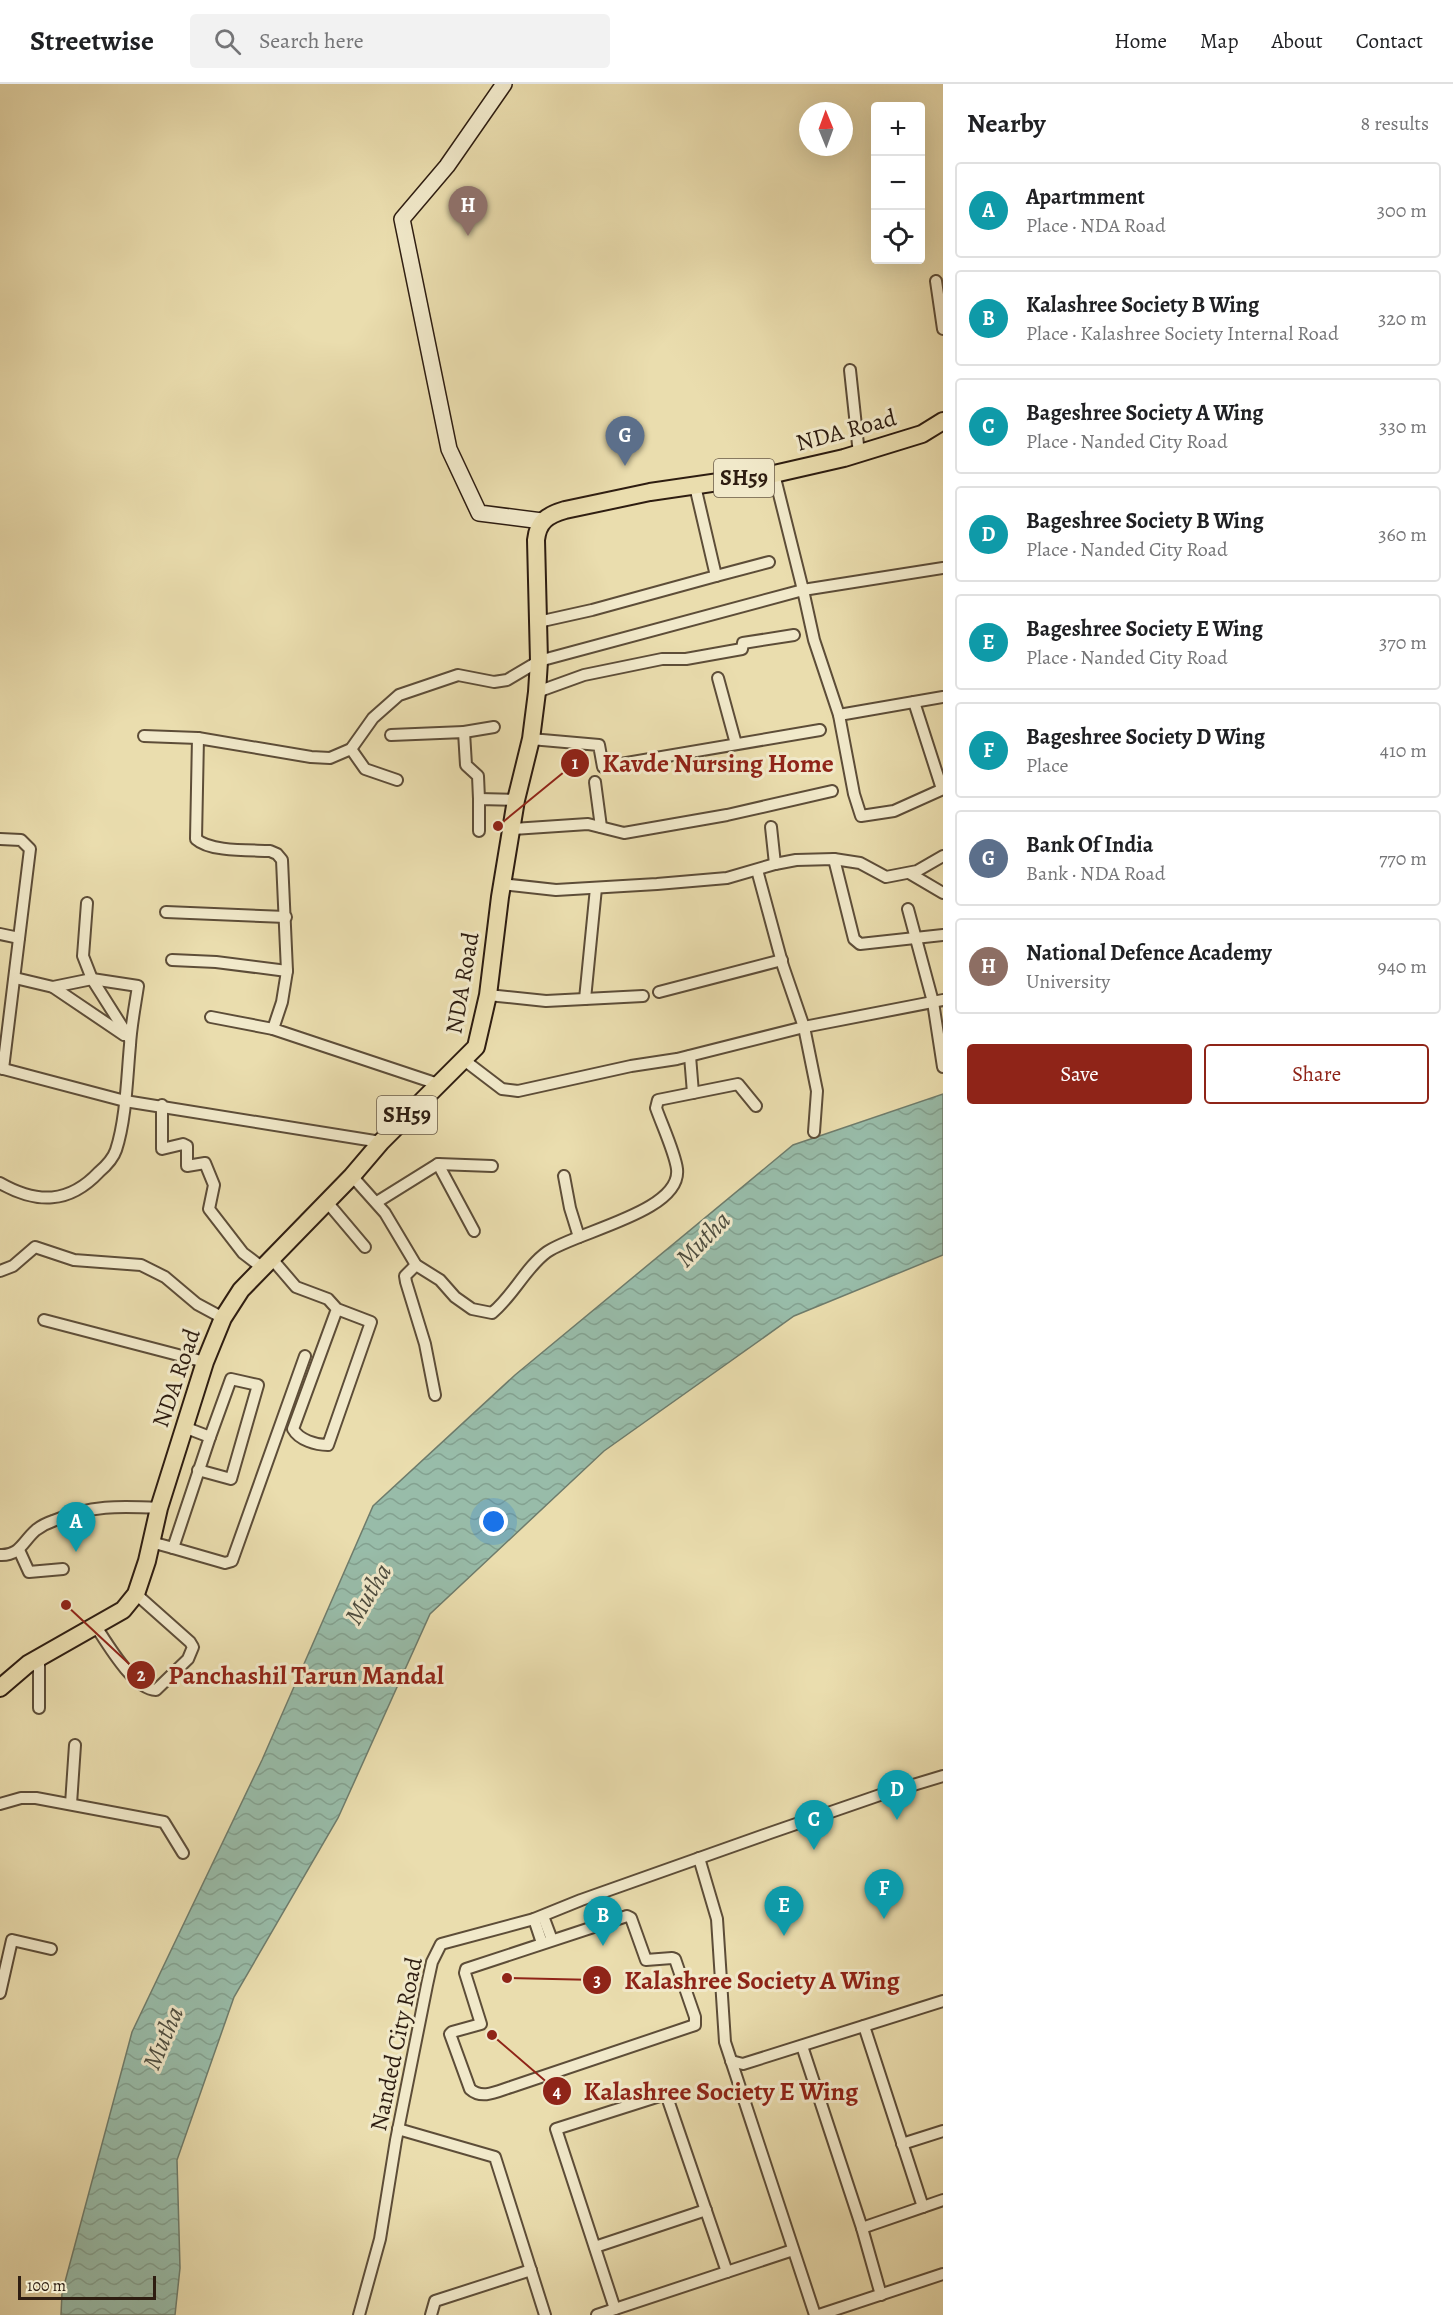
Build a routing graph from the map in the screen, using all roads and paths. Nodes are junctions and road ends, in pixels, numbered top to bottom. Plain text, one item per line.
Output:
1 (504, 84) edge
2 (936, 280) dead end
3 (943, 329) edge
4 (850, 370) dead end
5 (943, 421) edge
6 (859, 454) junction
7 (774, 474) junction
8 (695, 486) junction
9 (542, 521) junction
10 (769, 562) dead end
11 (943, 568) edge
12 (716, 576) junction
13 (803, 590) junction
14 (538, 622) junction
15 (794, 635) dead end
16 (539, 661) junction
17 (718, 678) dead end
18 (537, 692) junction
19 (943, 697) edge
20 (914, 702) junction
21 (839, 716) junction
22 (494, 727) dead end
23 (820, 730) dead end
24 (464, 732) junction
25 (391, 735) dead end
26 (144, 736) dead end
27 (198, 738) junction
28 (531, 739) junction
29 (736, 744) junction
30 (351, 749) junction
31 (397, 780) dead end
32 (595, 782) dead end
33 (943, 789) edge
34 (832, 792) dead end
35 (479, 799) junction
36 (516, 800) junction
37 (601, 827) junction
38 (771, 827) dead end
39 (513, 829) junction
40 (479, 831) dead end
41 (0, 839) edge
42 (943, 856) edge
43 (834, 859) junction
44 (775, 864) junction
45 (757, 870) junction
46 (909, 873) junction
47 (502, 884) junction
48 (596, 888) junction
49 (943, 893) edge
50 (87, 903) dead end
51 (908, 909) dead end
52 (166, 912) dead end
53 (286, 917) junction
54 (0, 934) edge
55 (943, 935) edge
56 (19, 938) junction
57 (916, 938) junction
58 (172, 960) dead end
59 (782, 960) junction
60 (287, 971) junction
61 (15, 978) junction
62 (92, 979) junction
63 (53, 987) junction
64 (659, 992) dead end
65 (488, 995) junction
66 (643, 996) dead end
67 (585, 999) junction
68 (938, 1001) edge
69 (211, 1017) dead end
70 (804, 1027) junction
71 (273, 1029) junction
72 (130, 1039) junction
73 (690, 1056) junction
74 (464, 1060) junction
75 (943, 1067) edge
76 (2, 1069) edge
77 (438, 1084) junction
78 (693, 1093) junction
79 (125, 1101) junction
80 (162, 1106) junction
81 (756, 1106) dead end
82 (814, 1132) dead end
83 (381, 1142) junction
84 (438, 1164) junction
85 (492, 1166) dead end
86 (352, 1176) junction
87 (564, 1176) dead end
88 (0, 1183) edge
89 (327, 1202) junction
90 (377, 1202) junction
91 (474, 1231) dead end
92 (579, 1237) junction
93 (365, 1247) dead end
94 (268, 1264) junction
95 (416, 1264) junction
96 (0, 1271) edge
97 (337, 1309) junction
98 (223, 1318) junction
99 (44, 1320) dead end
100 (305, 1356) dead end
101 (205, 1362) junction
102 (435, 1395) dead end
103 (184, 1427) junction
104 (210, 1437) junction
105 (198, 1470) junction
106 (159, 1508) junction
107 (151, 1542) junction
108 (172, 1548) junction
109 (19, 1550) junction
110 (0, 1555) edge
111 (63, 1569) dead end
112 (136, 1594) junction
113 (90, 1628) junction
114 (39, 1657) junction
115 (0, 1688) edge
116 (39, 1708) dead end
117 (75, 1745) dead end
118 (943, 1776) edge
119 (0, 1804) edge
120 (71, 1804) junction
121 (183, 1852) dead end
122 (699, 1858) junction
123 (538, 1917) junction
124 (547, 1942) junction
125 (51, 1949) dead end
126 (0, 1993) edge
127 (943, 2001) edge
128 (864, 2026) junction
129 (802, 2046) junction
130 (731, 2061) junction
131 (398, 2129) junction
132 (943, 2131) edge
133 (902, 2144) junction
134 (943, 2200) edge
135 (923, 2206) junction
136 (706, 2210) junction
137 (862, 2228) junction
138 (595, 2247) junction
139 (793, 2250) junction
140 (531, 2270) junction
141 (727, 2272) junction
142 (943, 2274) edge
143 (881, 2295) junction
144 (615, 2309) junction
145 (359, 2315) edge
146 (431, 2315) edge
147 (545, 2315) edge
148 (597, 2315) edge
149 (817, 2315) edge

1 - 9 street
2 - 3 street
4 - 6 street
5 - 6 main road, NDA Road / SH59
6 - 7 main road, NDA Road / SH59
7 - 8 main road, NDA Road / SH59
7 - 13 street
8 - 9 main road, NDA Road / SH59
8 - 12 street
9 - 14 main road, NDA Road / SH59
10 - 12 street
11 - 13 street
12 - 14 street
13 - 16 street
13 - 21 street
14 - 16 main road, NDA Road / SH59
15 - 18 street
16 - 18 main road, NDA Road / SH59
16 - 30 street
17 - 29 street
18 - 28 main road, NDA Road / SH59
19 - 20 street
20 - 21 street
20 - 33 street
21 - 33 street
22 - 24 street
23 - 29 street
24 - 25 street
24 - 35 street
26 - 27 street
27 - 30 street
27 - 53 street
28 - 29 street
28 - 36 main road, NDA Road / SH59
30 - 31 street
32 - 37 street
34 - 37 street
35 - 36 street
35 - 40 street
36 - 39 main road, NDA Road / SH59
37 - 39 street
38 - 44 street
39 - 47 main road, NDA Road / SH59
41 - 56 street
42 - 46 street
43 - 44 street
43 - 46 street
43 - 57 street
44 - 45 street
45 - 48 street
45 - 59 street
46 - 49 street
47 - 48 street
47 - 65 main road, NDA Road / SH59
48 - 67 street
50 - 62 street
51 - 57 street
52 - 53 street
53 - 60 street
54 - 56 street
55 - 57 street
56 - 61 street
57 - 68 street
58 - 60 street
59 - 64 street
59 - 70 street
60 - 71 street
61 - 63 street
61 - 76 street
62 - 63 street
62 - 72 street
62 - 72 street
63 - 72 street
65 - 67 street
65 - 74 main road, NDA Road / SH59
66 - 67 street
68 - 70 street
68 - 75 street
69 - 71 street
70 - 73 street
70 - 82 street
71 - 77 street
72 - 79 street
73 - 74 street
73 - 78 street
74 - 77 main road, NDA Road / SH59
76 - 79 street
77 - 83 main road, NDA Road / SH59
78 - 81 street
78 - 92 street
79 - 80 street
79 - 88 street
80 - 83 street
80 - 94 street
83 - 86 main road, NDA Road / SH59
84 - 85 street
84 - 90 street
84 - 91 street
86 - 89 main road, NDA Road / SH59
86 - 90 street
87 - 92 street
89 - 93 street
89 - 94 main road, NDA Road / SH59
90 - 95 street
92 - 95 street
94 - 97 street
94 - 98 main road, NDA Road / SH59
95 - 102 street
96 - 98 street
97 - 97 street
98 - 101 main road, NDA Road / SH59
99 - 101 street
100 - 108 street
101 - 103 main road, NDA Road / SH59
103 - 104 street
103 - 106 main road, NDA Road / SH59
104 - 105 street
104 - 105 street
105 - 108 street
106 - 107 main road, NDA Road / SH59
106 - 109 street
107 - 108 street
107 - 112 main road, NDA Road / SH59
109 - 110 street
109 - 111 street
112 - 113 main road
112 - 113 street
113 - 114 main road
114 - 115 main road
114 - 116 street
117 - 120 street
118 - 122 street, Nanded City Road
119 - 120 street
120 - 121 street
122 - 123 street, Nanded City Road
122 - 130 street
123 - 124 street
123 - 131 street, Nanded City Road
124 - 124 street
125 - 126 street
127 - 128 street
128 - 129 street
128 - 133 street
129 - 130 street
129 - 137 street
130 - 139 street
131 - 140 street
131 - 145 street, Nanded City Road
132 - 133 street
133 - 135 street
134 - 135 street
135 - 137 street
136 - 138 street
136 - 138 street
136 - 141 street
137 - 143 street
138 - 144 street
139 - 141 street
139 - 149 street
140 - 146 street
140 - 147 street
141 - 144 street
142 - 143 street
143 - 149 street
144 - 148 street

